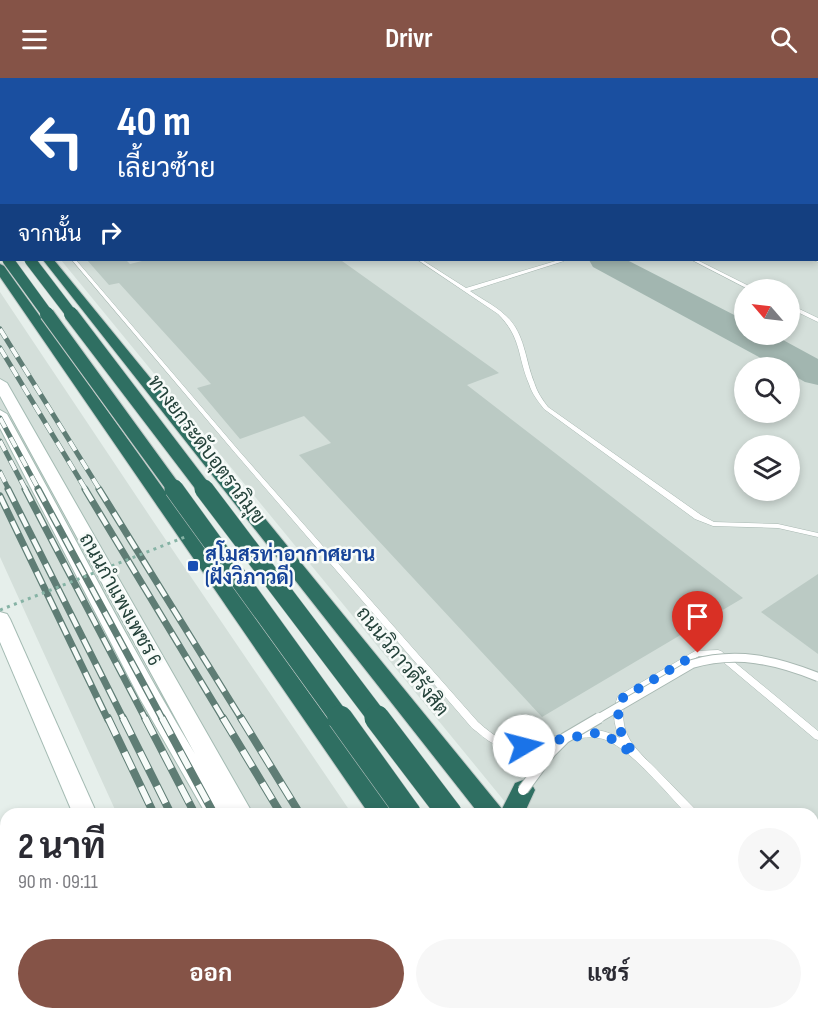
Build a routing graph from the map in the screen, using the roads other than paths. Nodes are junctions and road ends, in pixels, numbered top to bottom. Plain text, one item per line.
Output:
1 (9, 261) edge
2 (31, 261) edge
3 (49, 261) edge
4 (75, 261) edge
5 (422, 261) edge
6 (559, 261) edge
7 (695, 261) edge
8 (0, 268) edge
9 (734, 280) edge
10 (466, 290) junction
11 (800, 311) edge
12 (818, 320) edge
13 (0, 383) edge
14 (0, 414) edge
15 (818, 535) edge
16 (0, 619) edge
17 (818, 677) edge
18 (818, 736) edge
19 (634, 755) junction
20 (523, 790) joint
21 (82, 808) edge
22 (215, 808) edge
23 (239, 808) edge
24 (378, 808) edge
25 (405, 808) edge
26 (445, 808) edge
27 (488, 808) edge
28 (515, 808) edge
29 (687, 808) edge

1 - 25 highway, bridge
2 - 26 highway, ทางยกระดับอุตราภิมุข, bridge
3 - 27 highway, ถนนวิภาวดีรังสิต
4 - 19 lane
5 - 10 lane
6 - 10 lane
7 - 9 lane
8 - 24 highway
10 - 15 lane
11 - 12 lane
13 - 23 main road, ถนนกำแพงเพชร 6
14 - 22 main road, ถนนกำแพงเพชร 6
16 - 21 main road
17 - 20 lane, bridge
18 - 19 lane
19 - 29 lane
20 - 28 highway

